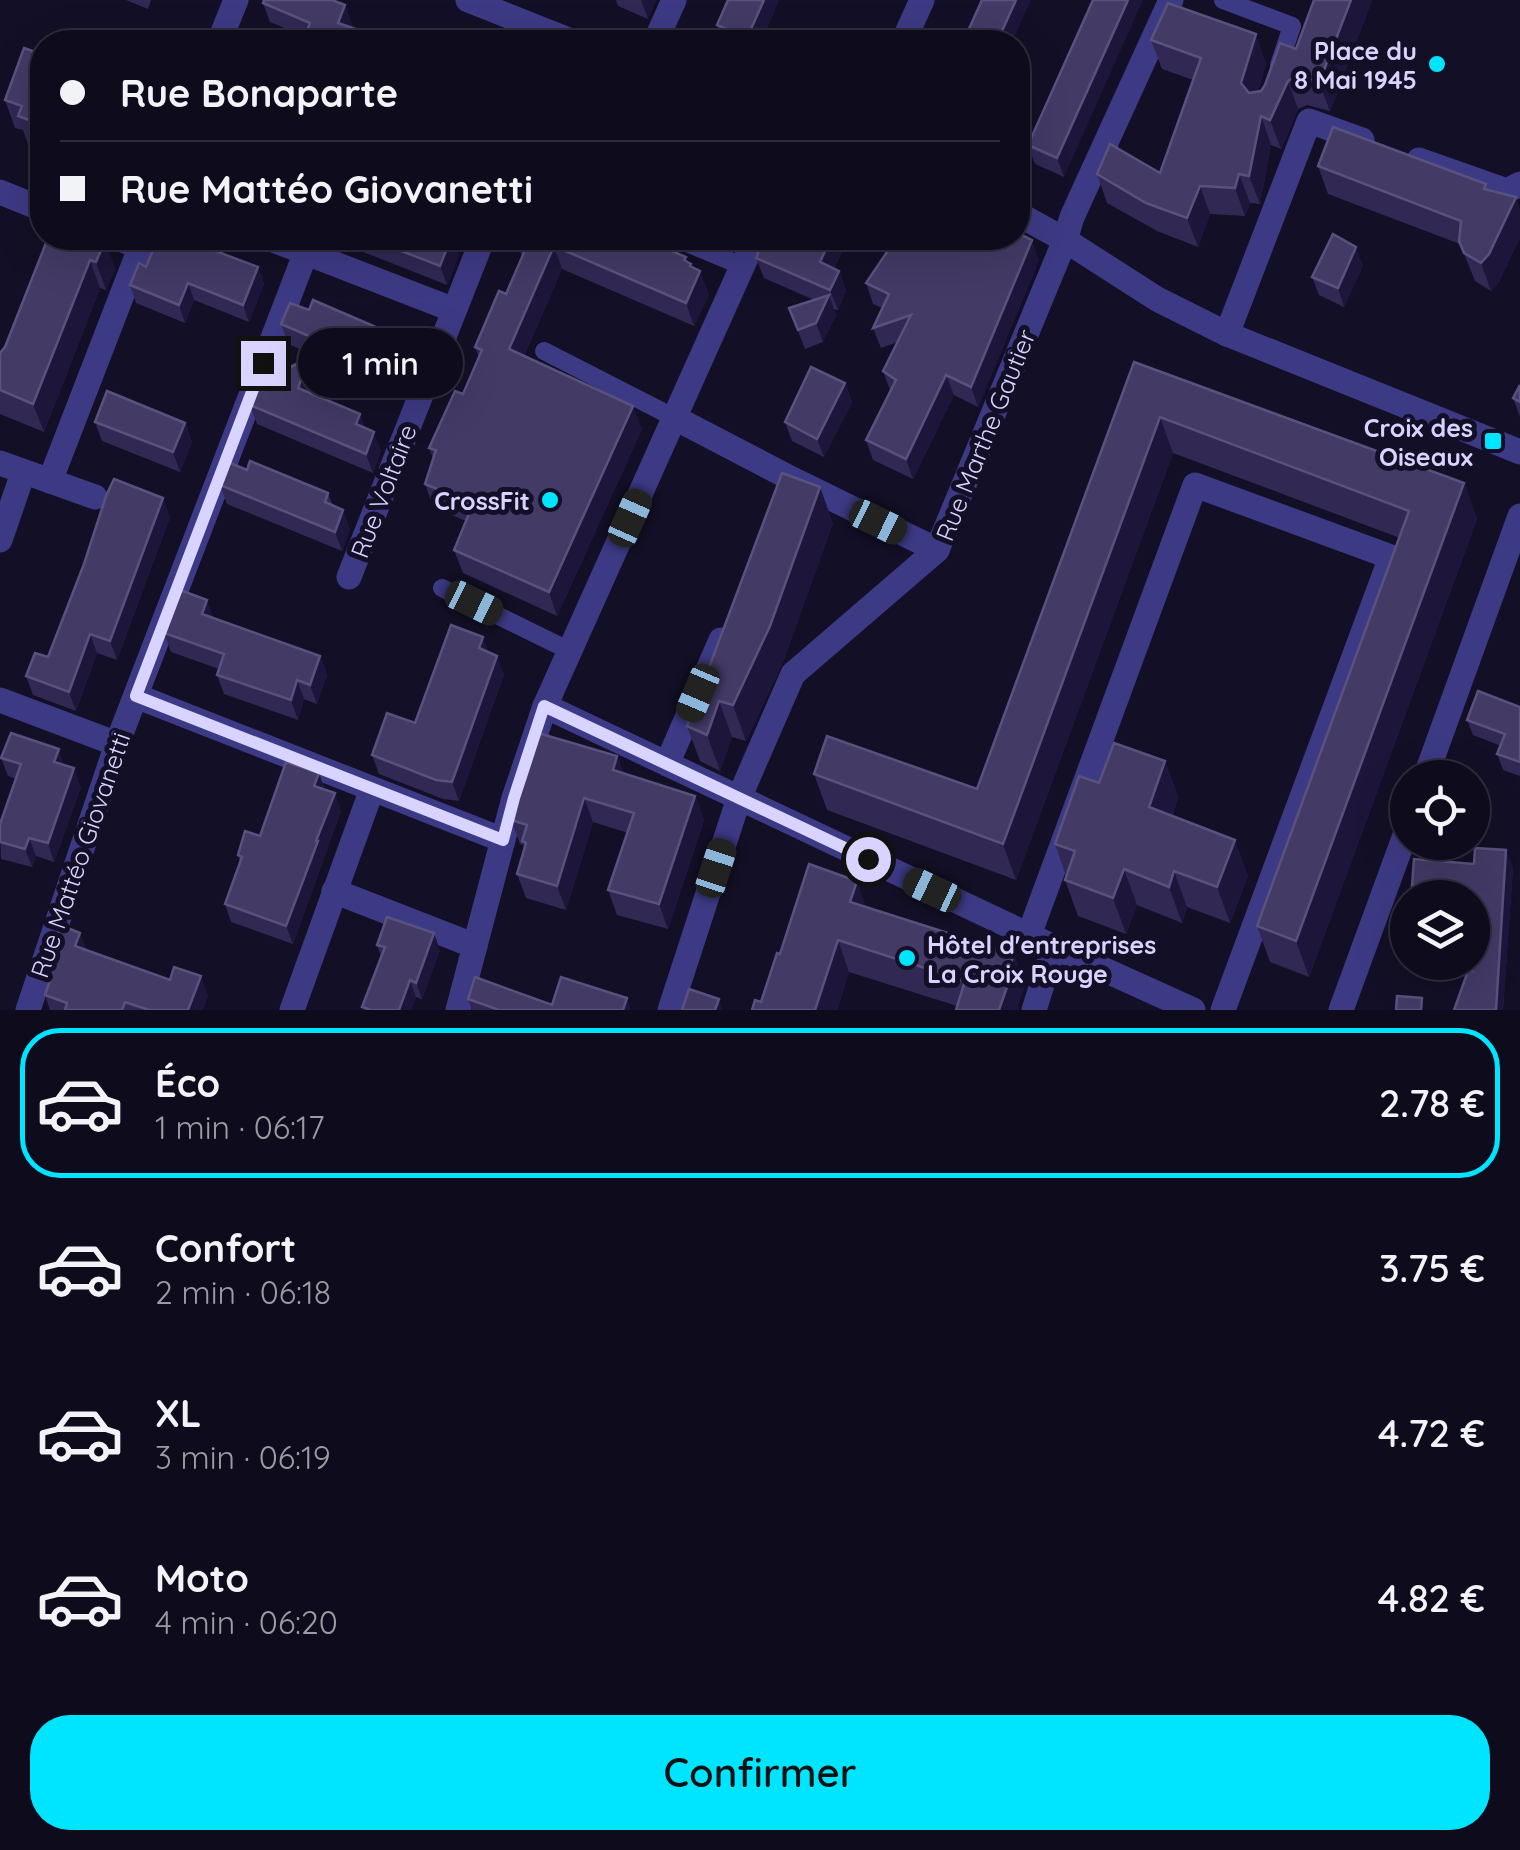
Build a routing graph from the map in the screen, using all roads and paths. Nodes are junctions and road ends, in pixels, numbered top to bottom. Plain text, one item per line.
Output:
1 (236, 0) edge
2 (468, 0) edge
3 (674, 0) edge
4 (922, 0) edge
5 (1171, 0) edge
6 (1223, 0) edge
7 (225, 30) edge
8 (539, 30) edge
9 (661, 30) edge
10 (908, 30) edge
11 (1276, 76) edge
12 (1520, 184) edge
13 (0, 192) edge
14 (30, 203) edge
15 (1030, 221) edge
16 (1065, 240) junction
17 (131, 250) edge
18 (301, 250) edge
19 (477, 250) edge
20 (704, 250) edge
21 (749, 250) edge
22 (306, 252) junction
23 (742, 266) junction
24 (454, 310) junction
25 (1228, 334) junction
26 (544, 351) dead end
27 (675, 418) junction
28 (1520, 452) edge
29 (11, 468) edge
30 (50, 482) junction
31 (95, 497) dead end
32 (1520, 516) edge
33 (0, 540) edge
34 (938, 550) junction
35 (349, 577) dead end
36 (442, 588) dead end
37 (728, 621) edge
38 (570, 650) junction
39 (136, 696) junction
40 (0, 700) edge
41 (544, 706) junction
42 (117, 744) junction
43 (1432, 760) edge
44 (668, 764) junction
45 (372, 790) junction
46 (739, 798) junction
47 (503, 840) junction
48 (1396, 860) edge
49 (334, 891) junction
50 (1028, 935) junction
51 (475, 946) junction
52 (1054, 947) junction
53 (28, 1010) edge
54 (292, 1010) edge
55 (458, 1010) edge
56 (670, 1010) edge
57 (1034, 1010) edge
58 (1193, 1010) edge
59 (1223, 1010) edge
60 (1341, 1010) edge

1 - 7 street
2 - 8 street
3 - 9 street
4 - 10 street
5 - 16 street, Rue Marthe Gautier
6 - 11 lane
12 - 25 street
13 - 14 street
15 - 16 street
16 - 25 street
16 - 34 street, Rue Marthe Gautier
17 - 30 street
18 - 22 street
19 - 24 street, Rue Voltaire
20 - 23 lane
21 - 23 street
22 - 24 street
22 - 39 street, Rue Mattéo Giovanetti
23 - 27 street
24 - 35 street, Rue Voltaire
25 - 28 street
26 - 27 lane
27 - 34 street
27 - 38 street
29 - 30 street
29 - 33 street
30 - 31 street
32 - 43 street
34 - 46 street, Rue Marthe Gautier
36 - 38 lane
37 - 44 street
38 - 41 street
39 - 42 street, Rue Mattéo Giovanetti
39 - 45 street
40 - 42 street
41 - 44 street
41 - 47 street
42 - 53 street, Rue Mattéo Giovanetti
44 - 46 street
45 - 47 street
45 - 49 street
46 - 50 street
46 - 56 street, Rue Marthe Gautier
47 - 51 street
48 - 60 street
49 - 51 street
49 - 54 street
50 - 52 street
50 - 59 street
51 - 55 street
52 - 57 street
52 - 58 street

